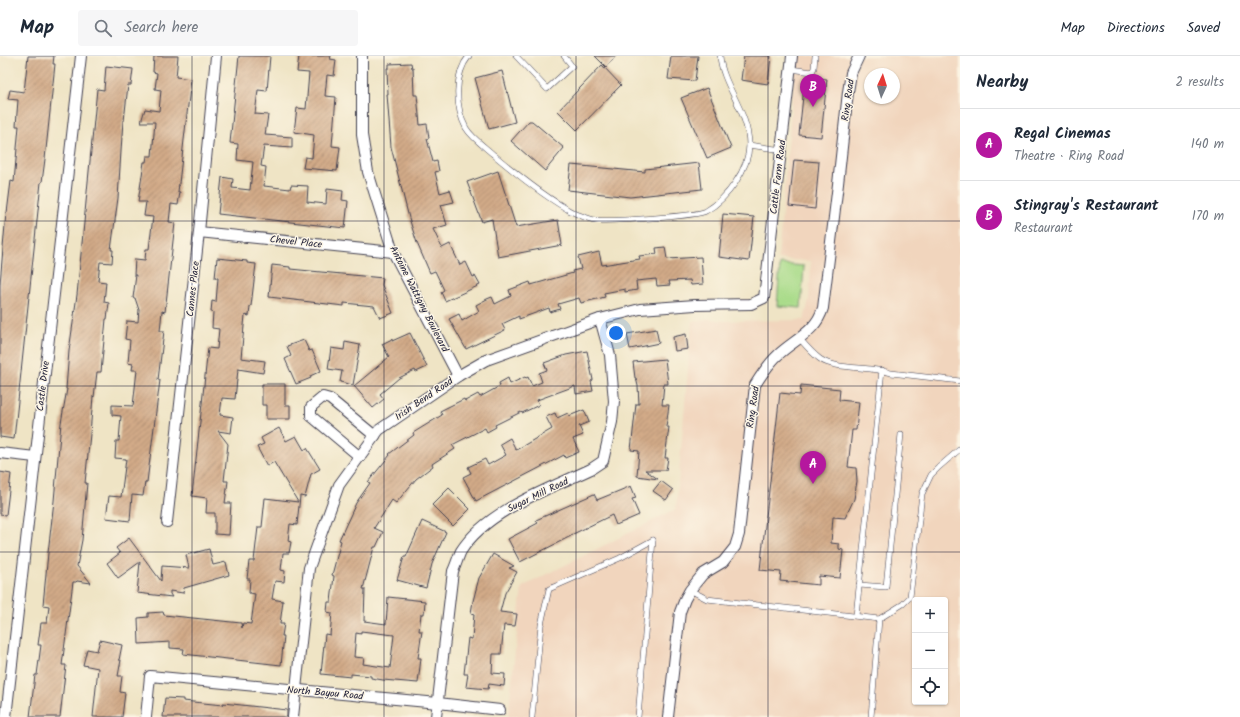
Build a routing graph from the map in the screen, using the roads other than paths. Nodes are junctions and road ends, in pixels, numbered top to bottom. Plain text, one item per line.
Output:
1 (81, 56) edge
2 (216, 56) edge
3 (362, 56) edge
4 (469, 56) edge
5 (516, 56) edge
6 (564, 56) edge
7 (720, 56) edge
8 (792, 56) edge
9 (815, 56) edge
10 (859, 56) edge
11 (791, 70) junction
12 (749, 145) junction
13 (782, 150) junction
14 (199, 232) junction
15 (393, 252) junction
16 (764, 298) joint
17 (600, 320) junction
18 (800, 339) junction
19 (882, 370) junction
20 (458, 376) junction
21 (960, 381) edge
22 (901, 434) dead end
23 (375, 436) junction
24 (960, 449) edge
25 (0, 454) edge
26 (35, 457) junction
27 (360, 457) junction
28 (167, 522) dead end
29 (859, 585) junction
30 (690, 590) junction
31 (856, 616) junction
32 (879, 619) junction
33 (295, 690) junction
34 (438, 703) junction
35 (500, 710) dead end
36 (6, 717) edge
37 (146, 717) edge
38 (293, 717) edge
39 (436, 717) edge
40 (532, 717) edge
41 (638, 717) edge
42 (668, 717) edge
43 (871, 717) edge

1 - 26 street, Castle Drive
2 - 14 street, Cannes Place
3 - 15 street, Antoine Wattigny Boulevard
4 - 12 lane
5 - 6 lane
7 - 12 lane
8 - 11 street, Cattle Farm Road
9 - 11 lane
10 - 18 street, Ring Road
11 - 13 street, Cattle Farm Road
12 - 13 lane
13 - 16 street, Cattle Farm Road
14 - 15 street, Chevel Place
14 - 28 street, Cannes Place
15 - 20 street, Antoine Wattigny Boulevard
16 - 17 street, Irish Bend Road
17 - 20 street, Irish Bend Road
17 - 34 street, Sugar Mill Road
18 - 19 lane
18 - 30 street, Ring Road
19 - 21 lane
19 - 29 lane
20 - 23 street, Irish Bend Road
22 - 29 lane
23 - 27 street, Irish Bend Road
23 - 27 street
24 - 32 lane
25 - 26 street
26 - 36 street, Castle Drive
27 - 33 street, Irish Bend Road
29 - 31 lane
30 - 31 lane
30 - 42 street, Ring Road
31 - 32 lane
32 - 43 lane
33 - 34 street, North Bayou Road
33 - 37 street, North Bayou Road
33 - 38 street, Irish Bend Road
34 - 35 street, North Bayou Road
34 - 39 street, Sugar Mill Road
40 - 41 lane

